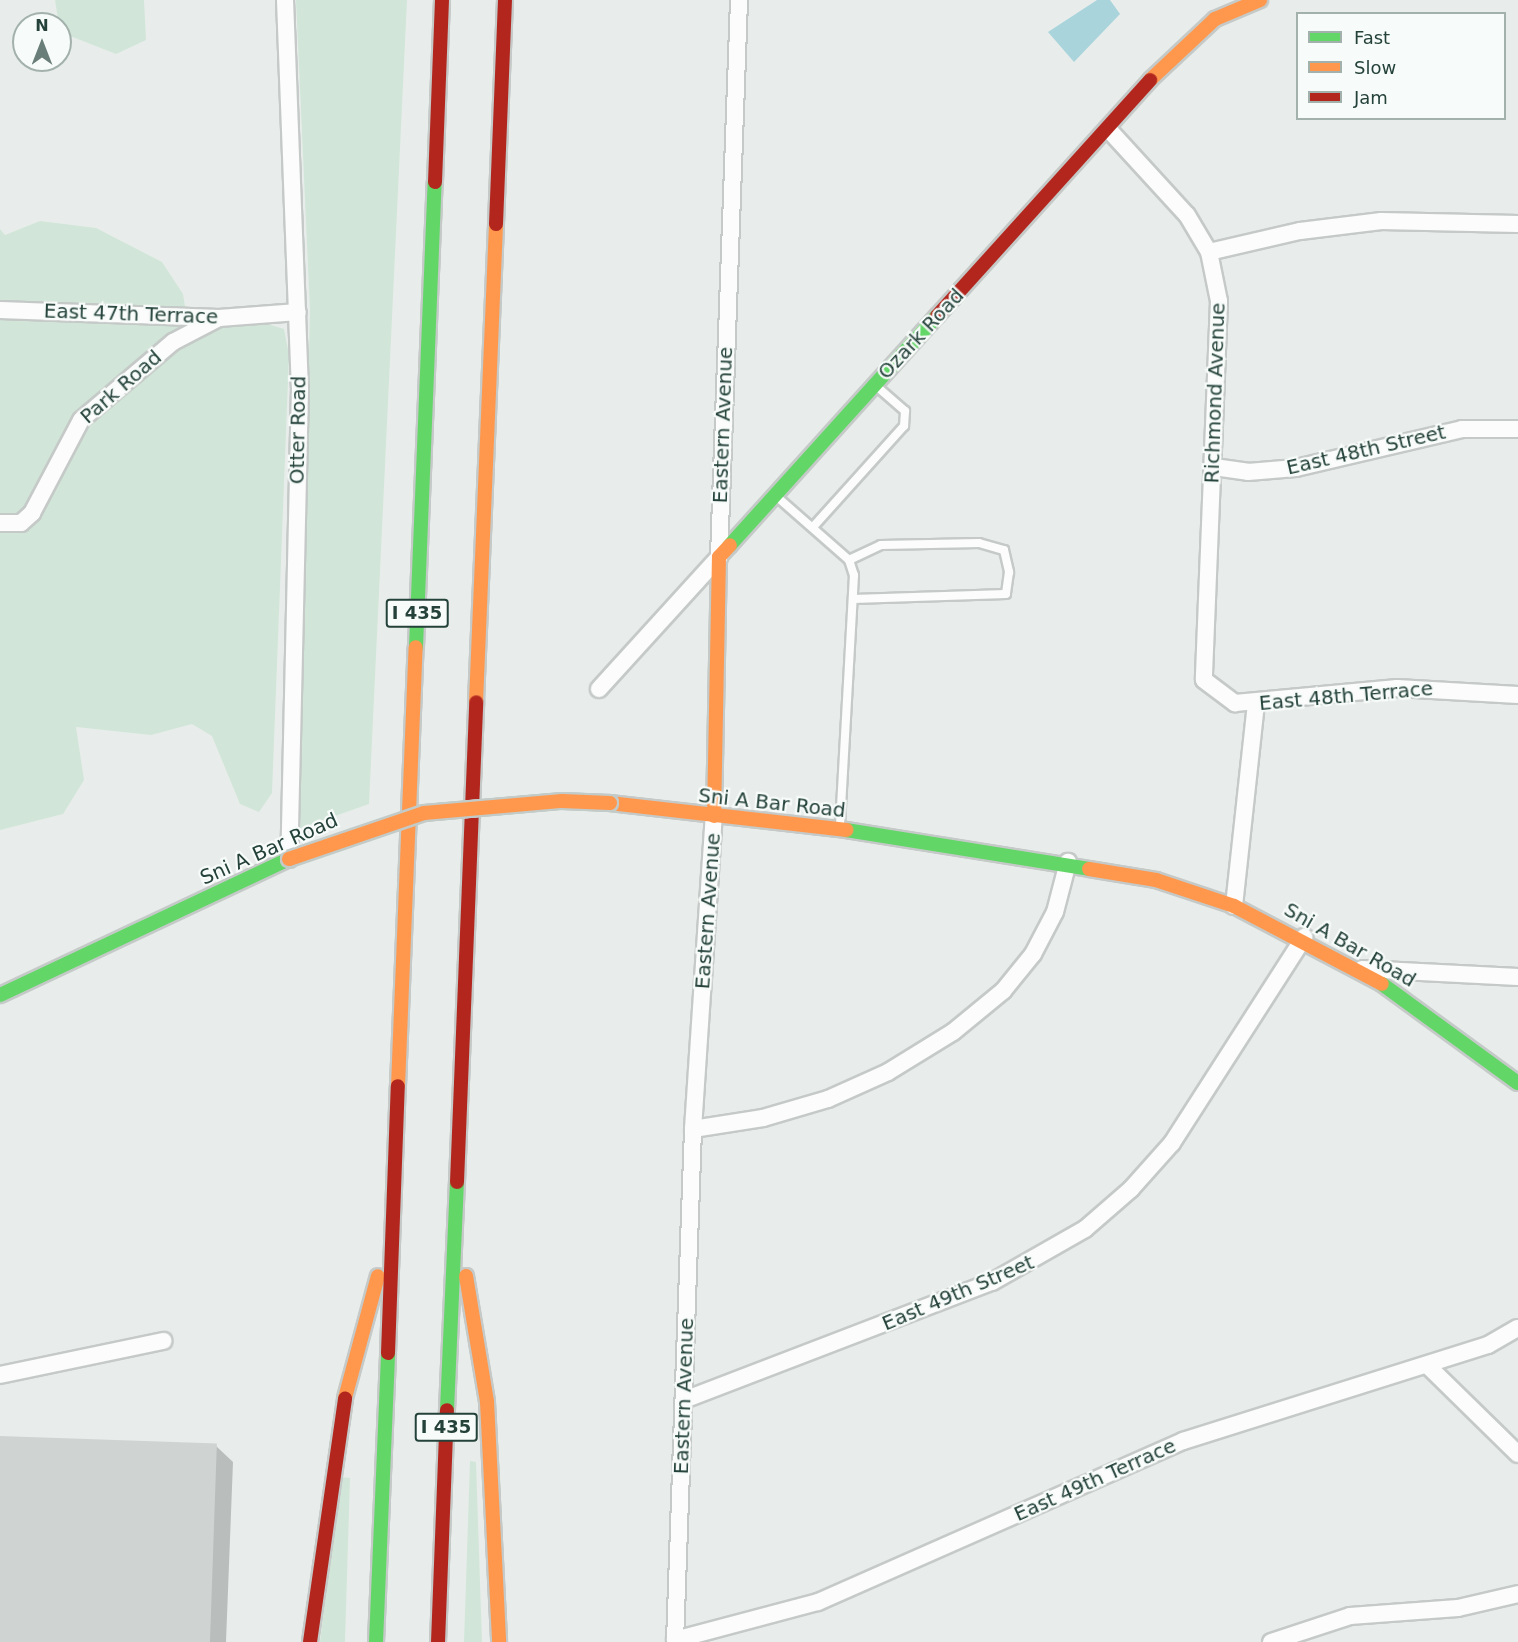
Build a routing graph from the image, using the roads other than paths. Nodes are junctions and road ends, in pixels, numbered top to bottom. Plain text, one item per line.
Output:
1 (285, 0) edge
2 (442, 0) edge
3 (505, 0) edge
4 (739, 0) edge
5 (1260, 0) edge
6 (1109, 130) junction
7 (1518, 224) edge
8 (1209, 252) junction
9 (0, 310) edge
10 (298, 312) junction
11 (219, 318) junction
12 (874, 385) junction
13 (1518, 429) edge
14 (1214, 467) junction
15 (774, 493) junction
16 (0, 523) edge
17 (813, 527) junction
18 (719, 557) junction
19 (849, 560) junction
20 (853, 599) junction
21 (1204, 658) joint
22 (599, 690) dead end
23 (1518, 695) edge
24 (1256, 704) junction
25 (714, 816) junction
26 (840, 829) junction
27 (289, 859) junction
28 (1068, 862) junction
29 (1234, 906) junction
30 (1304, 937) junction
31 (1361, 969) junction
32 (1518, 977) edge
33 (0, 994) edge
34 (1518, 1083) edge
35 (693, 1129) junction
36 (455, 1213) junction
37 (392, 1226) junction
38 (1518, 1328) edge
39 (163, 1341) dead end
40 (1427, 1365) junction
41 (0, 1375) edge
42 (684, 1400) junction
43 (1518, 1454) edge
44 (1518, 1594) edge
45 (675, 1641) edge
46 (310, 1642) edge
47 (376, 1642) edge
48 (438, 1642) edge
49 (499, 1642) edge
50 (1270, 1642) edge

1 - 10 street, Otter Road
2 - 37 main road, I 435
3 - 36 main road, I 435
4 - 18 street, Eastern Avenue
5 - 6 main road, Ozark Road
6 - 8 street, Richmond Avenue
6 - 12 main road, Ozark Road
7 - 8 street
8 - 14 street, Richmond Avenue
9 - 11 street, East 47th Terrace
10 - 11 street, East 47th Terrace
10 - 27 street, Otter Road
11 - 16 street, Park Road
12 - 15 main road, Ozark Road
12 - 17 lane
13 - 14 street, East 48th Street
14 - 21 street, Richmond Avenue
15 - 17 lane
15 - 18 main road, Ozark Road
17 - 19 lane
18 - 22 street, Ozark Road
18 - 25 main road, Eastern Avenue
19 - 20 lane
19 - 20 lane
20 - 26 lane
21 - 24 street, East 48th Terrace
23 - 24 street, East 48th Terrace
24 - 29 street
25 - 26 main road, Sni A Bar Road
25 - 27 main road, Sni A Bar Road, bridge
25 - 35 street, Eastern Avenue
26 - 28 main road, Sni A Bar Road
27 - 33 main road, Sni A Bar Road
28 - 29 main road, Sni A Bar Road
28 - 35 street
29 - 30 main road, Sni A Bar Road
30 - 31 main road, Sni A Bar Road
30 - 42 street, East 49th Street
31 - 32 street
31 - 34 main road, Sni A Bar Road
35 - 42 street, Eastern Avenue
36 - 48 main road, I 435
36 - 49 main road
37 - 46 main road
37 - 47 main road, I 435
38 - 40 street, East 49th Terrace
39 - 41 street
40 - 43 street
40 - 45 street, East 49th Terrace
42 - 45 street, Eastern Avenue
44 - 50 street

